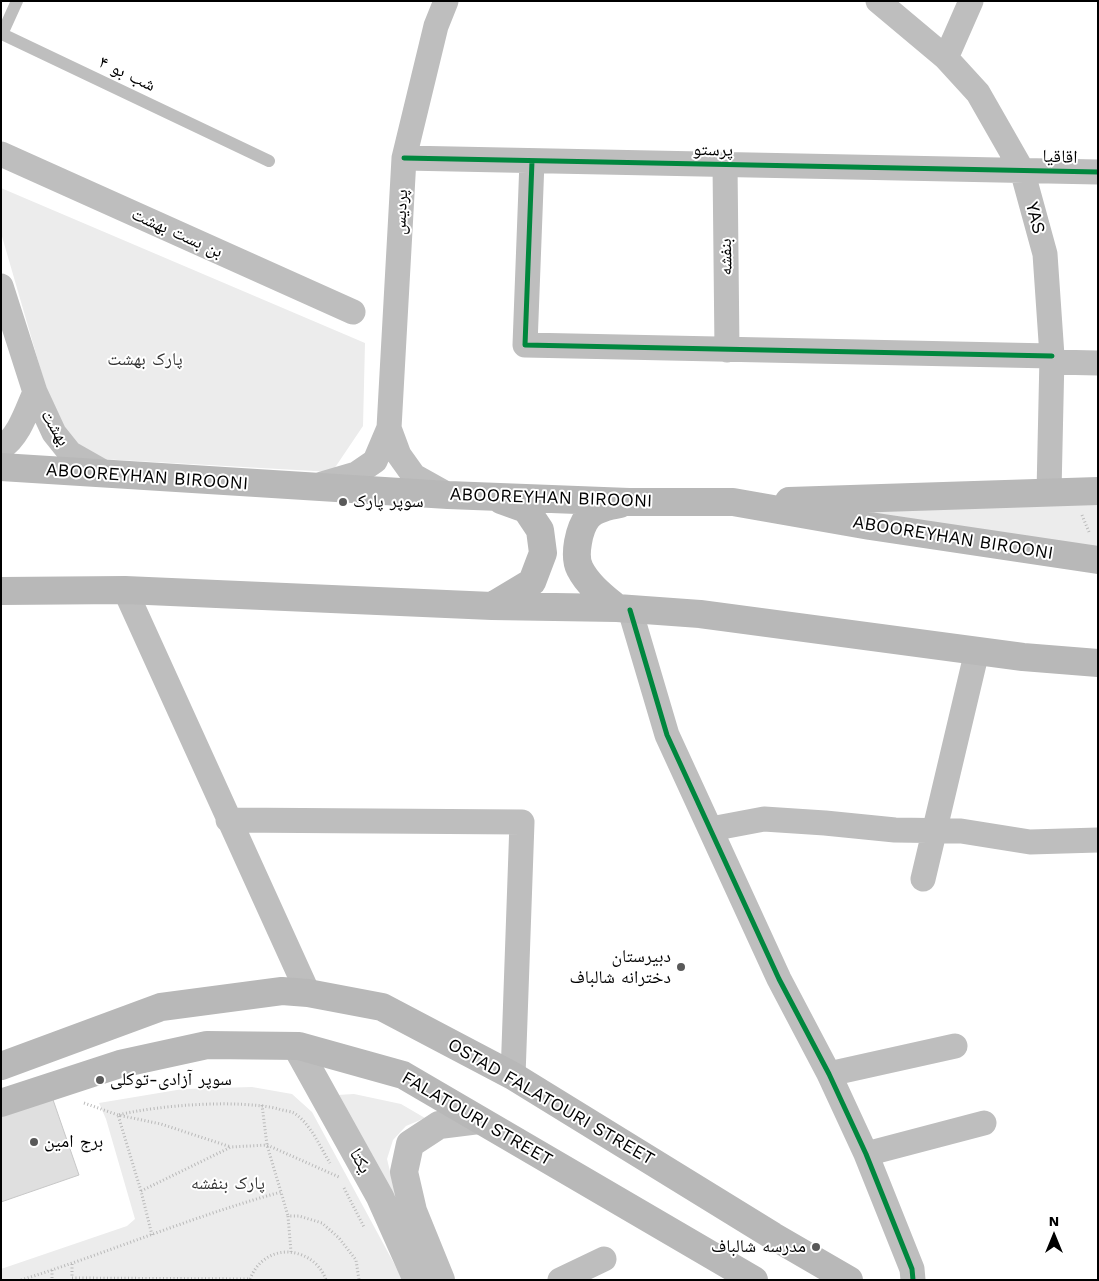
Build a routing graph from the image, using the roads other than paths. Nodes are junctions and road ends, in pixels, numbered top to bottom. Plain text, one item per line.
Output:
1 (17, 1) edge
2 (878, 1) edge
3 (971, 1) edge
4 (437, 4) edge
5 (946, 58) junction
6 (1, 154) edge
7 (404, 158) junction
8 (269, 161) dead end
9 (532, 161) junction
10 (726, 164) junction
11 (1022, 170) junction
12 (1098, 172) edge
13 (2, 292) edge
14 (353, 312) dead end
15 (11, 347) edge
16 (727, 350) junction
17 (1052, 359) junction
18 (1098, 363) edge
19 (35, 392) junction
20 (389, 428) junction
21 (1, 448) edge
22 (1, 467) edge
23 (107, 474) junction
24 (295, 486) junction
25 (1098, 491) edge
26 (1049, 492) junction
27 (448, 495) junction
28 (487, 496) junction
29 (628, 502) junction
30 (733, 502) junction
31 (1095, 550) edge
32 (126, 590) junction
33 (1, 591) edge
34 (492, 606) junction
35 (623, 609) junction
36 (977, 651) junction
37 (1098, 663) edge
38 (228, 820) junction
39 (711, 829) junction
40 (935, 831) junction
41 (1098, 840) edge
42 (923, 880) dead end
43 (308, 992) junction
44 (296, 1046) junction
45 (955, 1046) dead end
46 (1, 1066) edge
47 (828, 1074) junction
48 (513, 1076) junction
49 (1, 1103) edge
50 (480, 1120) junction
51 (984, 1123) dead end
52 (866, 1154) junction
53 (604, 1259) dead end
54 (418, 1280) edge
55 (441, 1280) edge
56 (560, 1280) edge
57 (754, 1280) edge
58 (849, 1280) edge
59 (913, 1280) edge

1 - 8 lane, شب بو ۴
2 - 5 street, YAS
3 - 5 street
4 - 7 street, پردیس
5 - 11 street, YAS
6 - 14 street, بن بست بهشت
7 - 9 street, پرستو
7 - 20 street, پردیس
9 - 10 street, پرستو
9 - 16 street
10 - 11 street, پرستو
10 - 16 street, بنفشه
11 - 12 street, اقاقیا
11 - 17 street, YAS
13 - 15 street, بهشت
15 - 19 street, بهشت
16 - 17 street
17 - 18 street
17 - 26 street, YAS
19 - 21 street, بهشت
19 - 23 street, بهشت
20 - 24 street
20 - 27 street
22 - 23 main road, ABOOREYHAN BIROONI
23 - 24 main road, ABOOREYHAN BIROONI
24 - 27 main road, ABOOREYHAN BIROONI
25 - 26 main road
26 - 30 main road
27 - 28 main road, ABOOREYHAN BIROONI
28 - 29 main road, ABOOREYHAN BIROONI
28 - 34 main road
29 - 30 main road, ABOOREYHAN BIROONI
29 - 35 main road
30 - 31 main road, ABOOREYHAN BIROONI
32 - 33 main road
32 - 34 main road
32 - 38 street
34 - 35 main road
35 - 36 main road
35 - 39 street
36 - 37 main road
36 - 40 street
38 - 43 street
38 - 48 street
39 - 40 street
39 - 47 street
40 - 41 street
40 - 42 street
43 - 46 main road, OSTAD FALATOURI STREET
43 - 48 main road, OSTAD FALATOURI STREET
44 - 49 main road, FALATOURI STREET
44 - 50 main road, FALATOURI STREET
44 - 54 street, یکتا
45 - 47 street
47 - 52 street
48 - 58 main road, OSTAD FALATOURI STREET
50 - 55 street
50 - 57 main road, FALATOURI STREET
51 - 52 street
52 - 59 street
53 - 56 street

